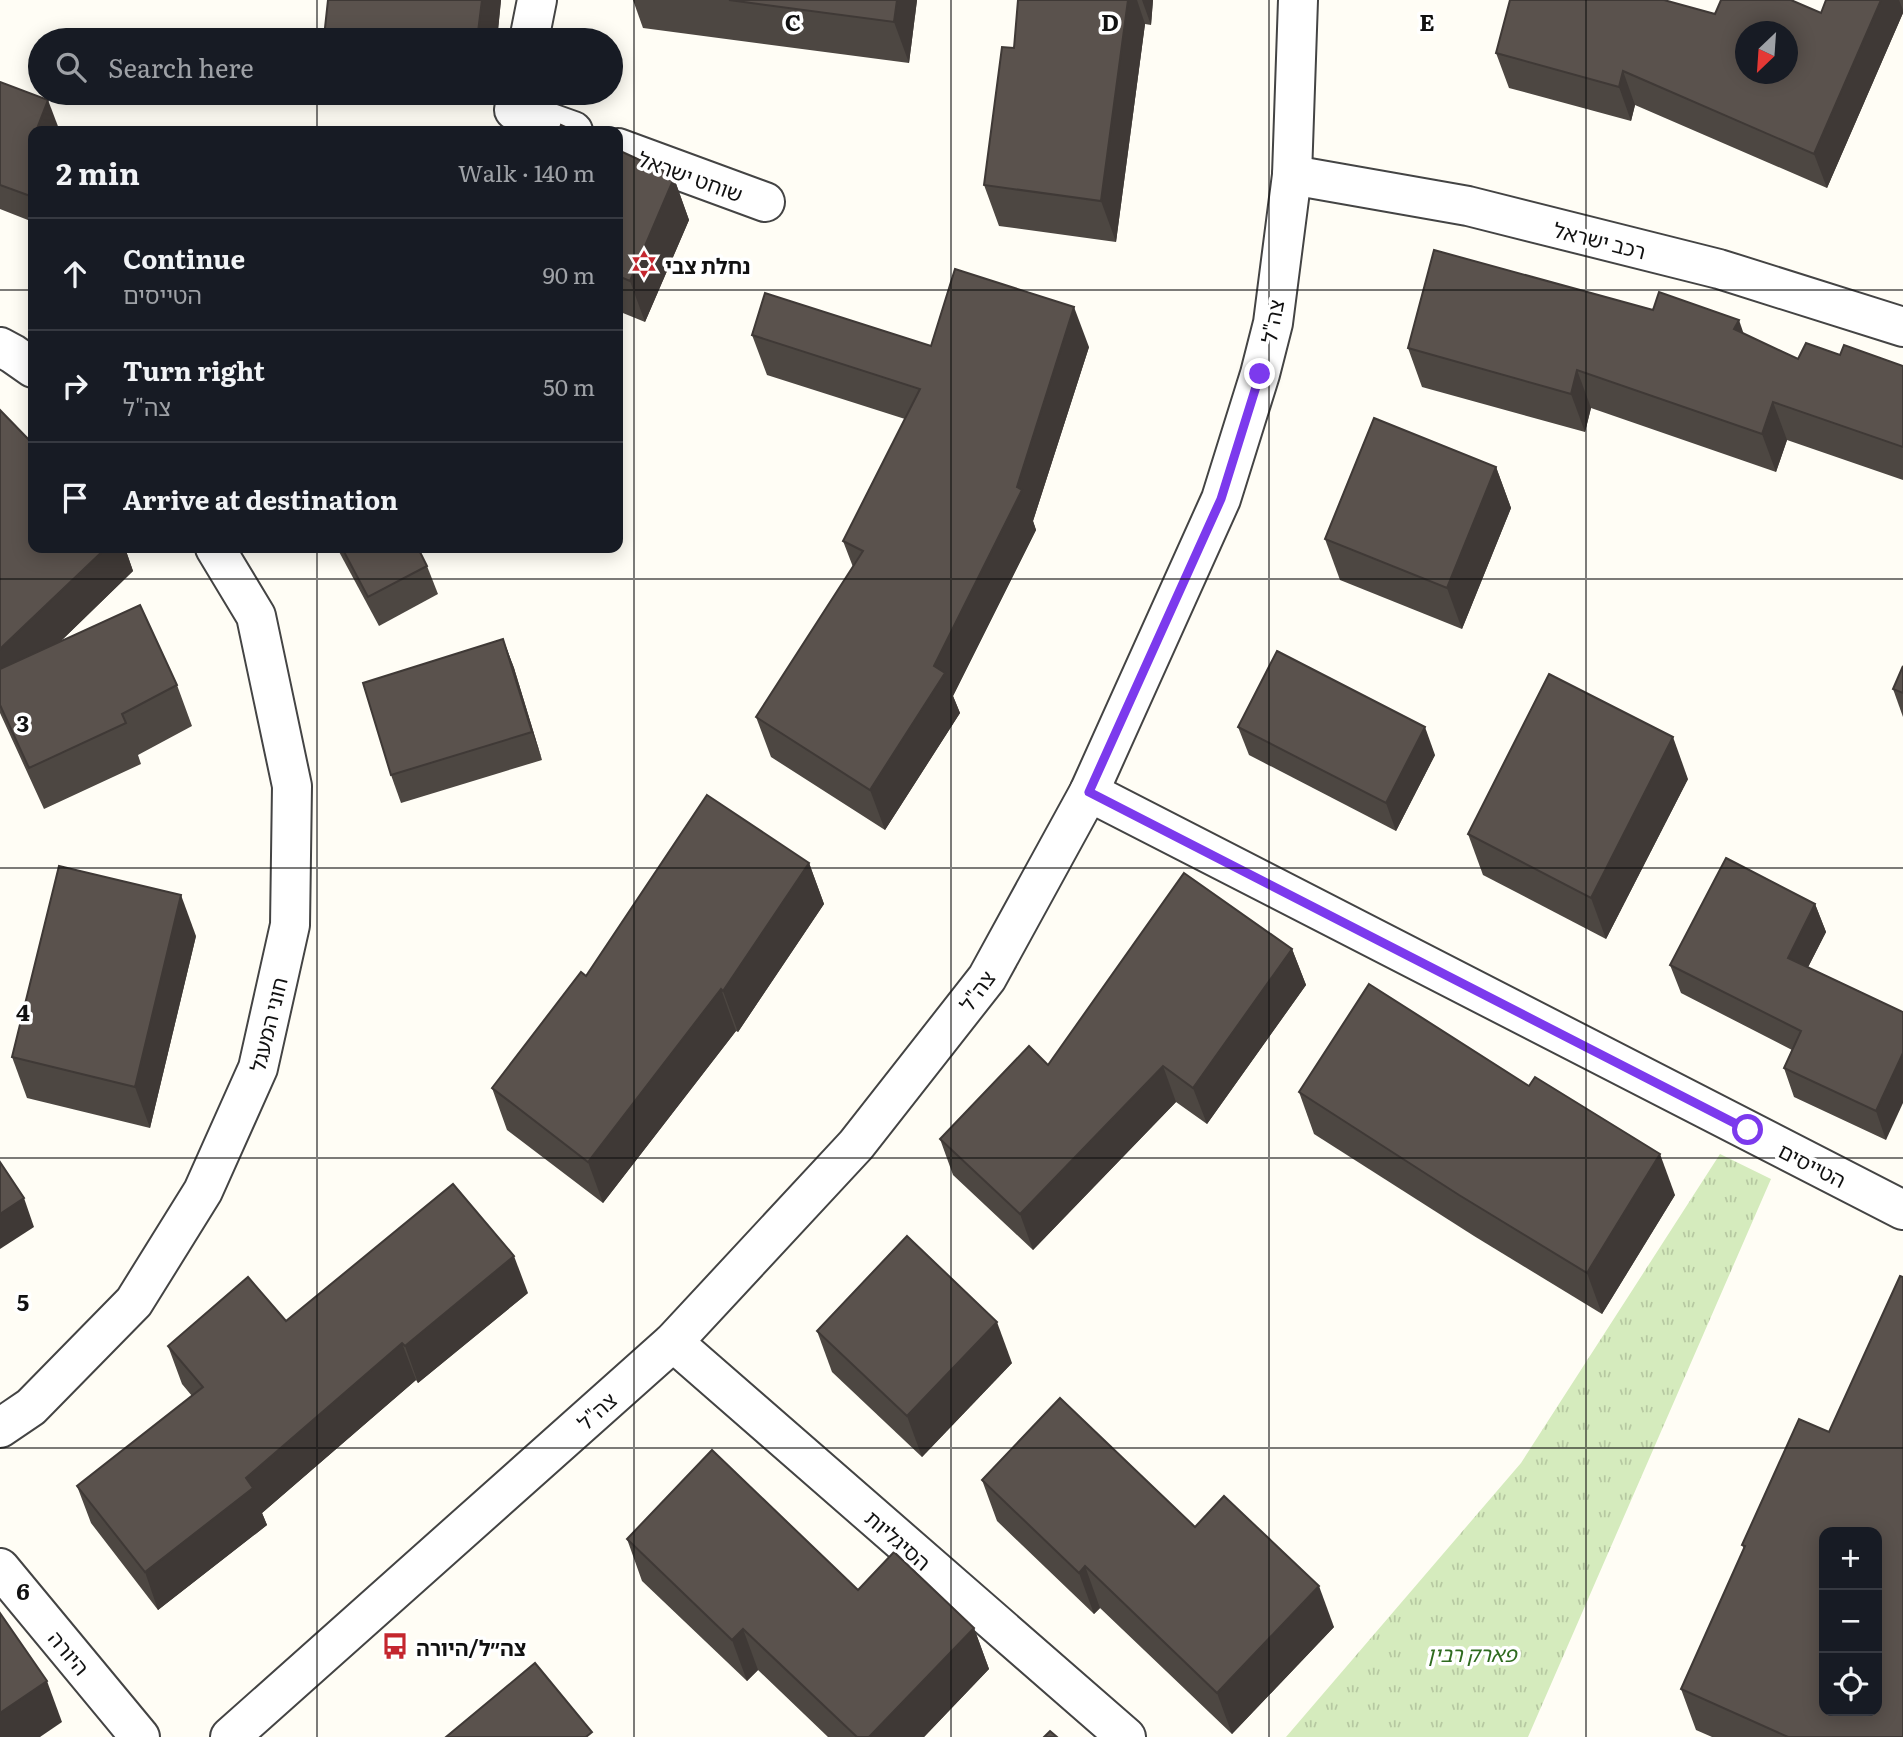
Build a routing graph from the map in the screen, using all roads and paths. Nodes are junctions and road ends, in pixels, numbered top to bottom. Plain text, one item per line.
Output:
1 (537, 0) edge
2 (1298, 0) edge
3 (531, 28) edge
4 (515, 105) edge
5 (559, 126) edge
6 (623, 150) edge
7 (1292, 175) junction
8 (765, 202) dead end
9 (1903, 327) edge
10 (0, 347) edge
11 (28, 364) edge
12 (218, 553) edge
13 (1089, 792) junction
14 (1903, 1210) edge
15 (673, 1342) junction
16 (0, 1427) edge
17 (0, 1568) edge
18 (140, 1737) edge
19 (230, 1737) edge
20 (1126, 1737) edge

1 - 3 street
2 - 7 street, צה"ל
4 - 5 street
6 - 8 street, שוחט ישראל
7 - 9 street, רכב ישראל
7 - 13 street, צה"ל
10 - 11 street
12 - 16 street, חוני המעגל
13 - 14 street, הטייסים
13 - 15 street, צה"ל
15 - 19 street, צה"ל
15 - 20 street, הסיגליות
17 - 18 street, היורה

